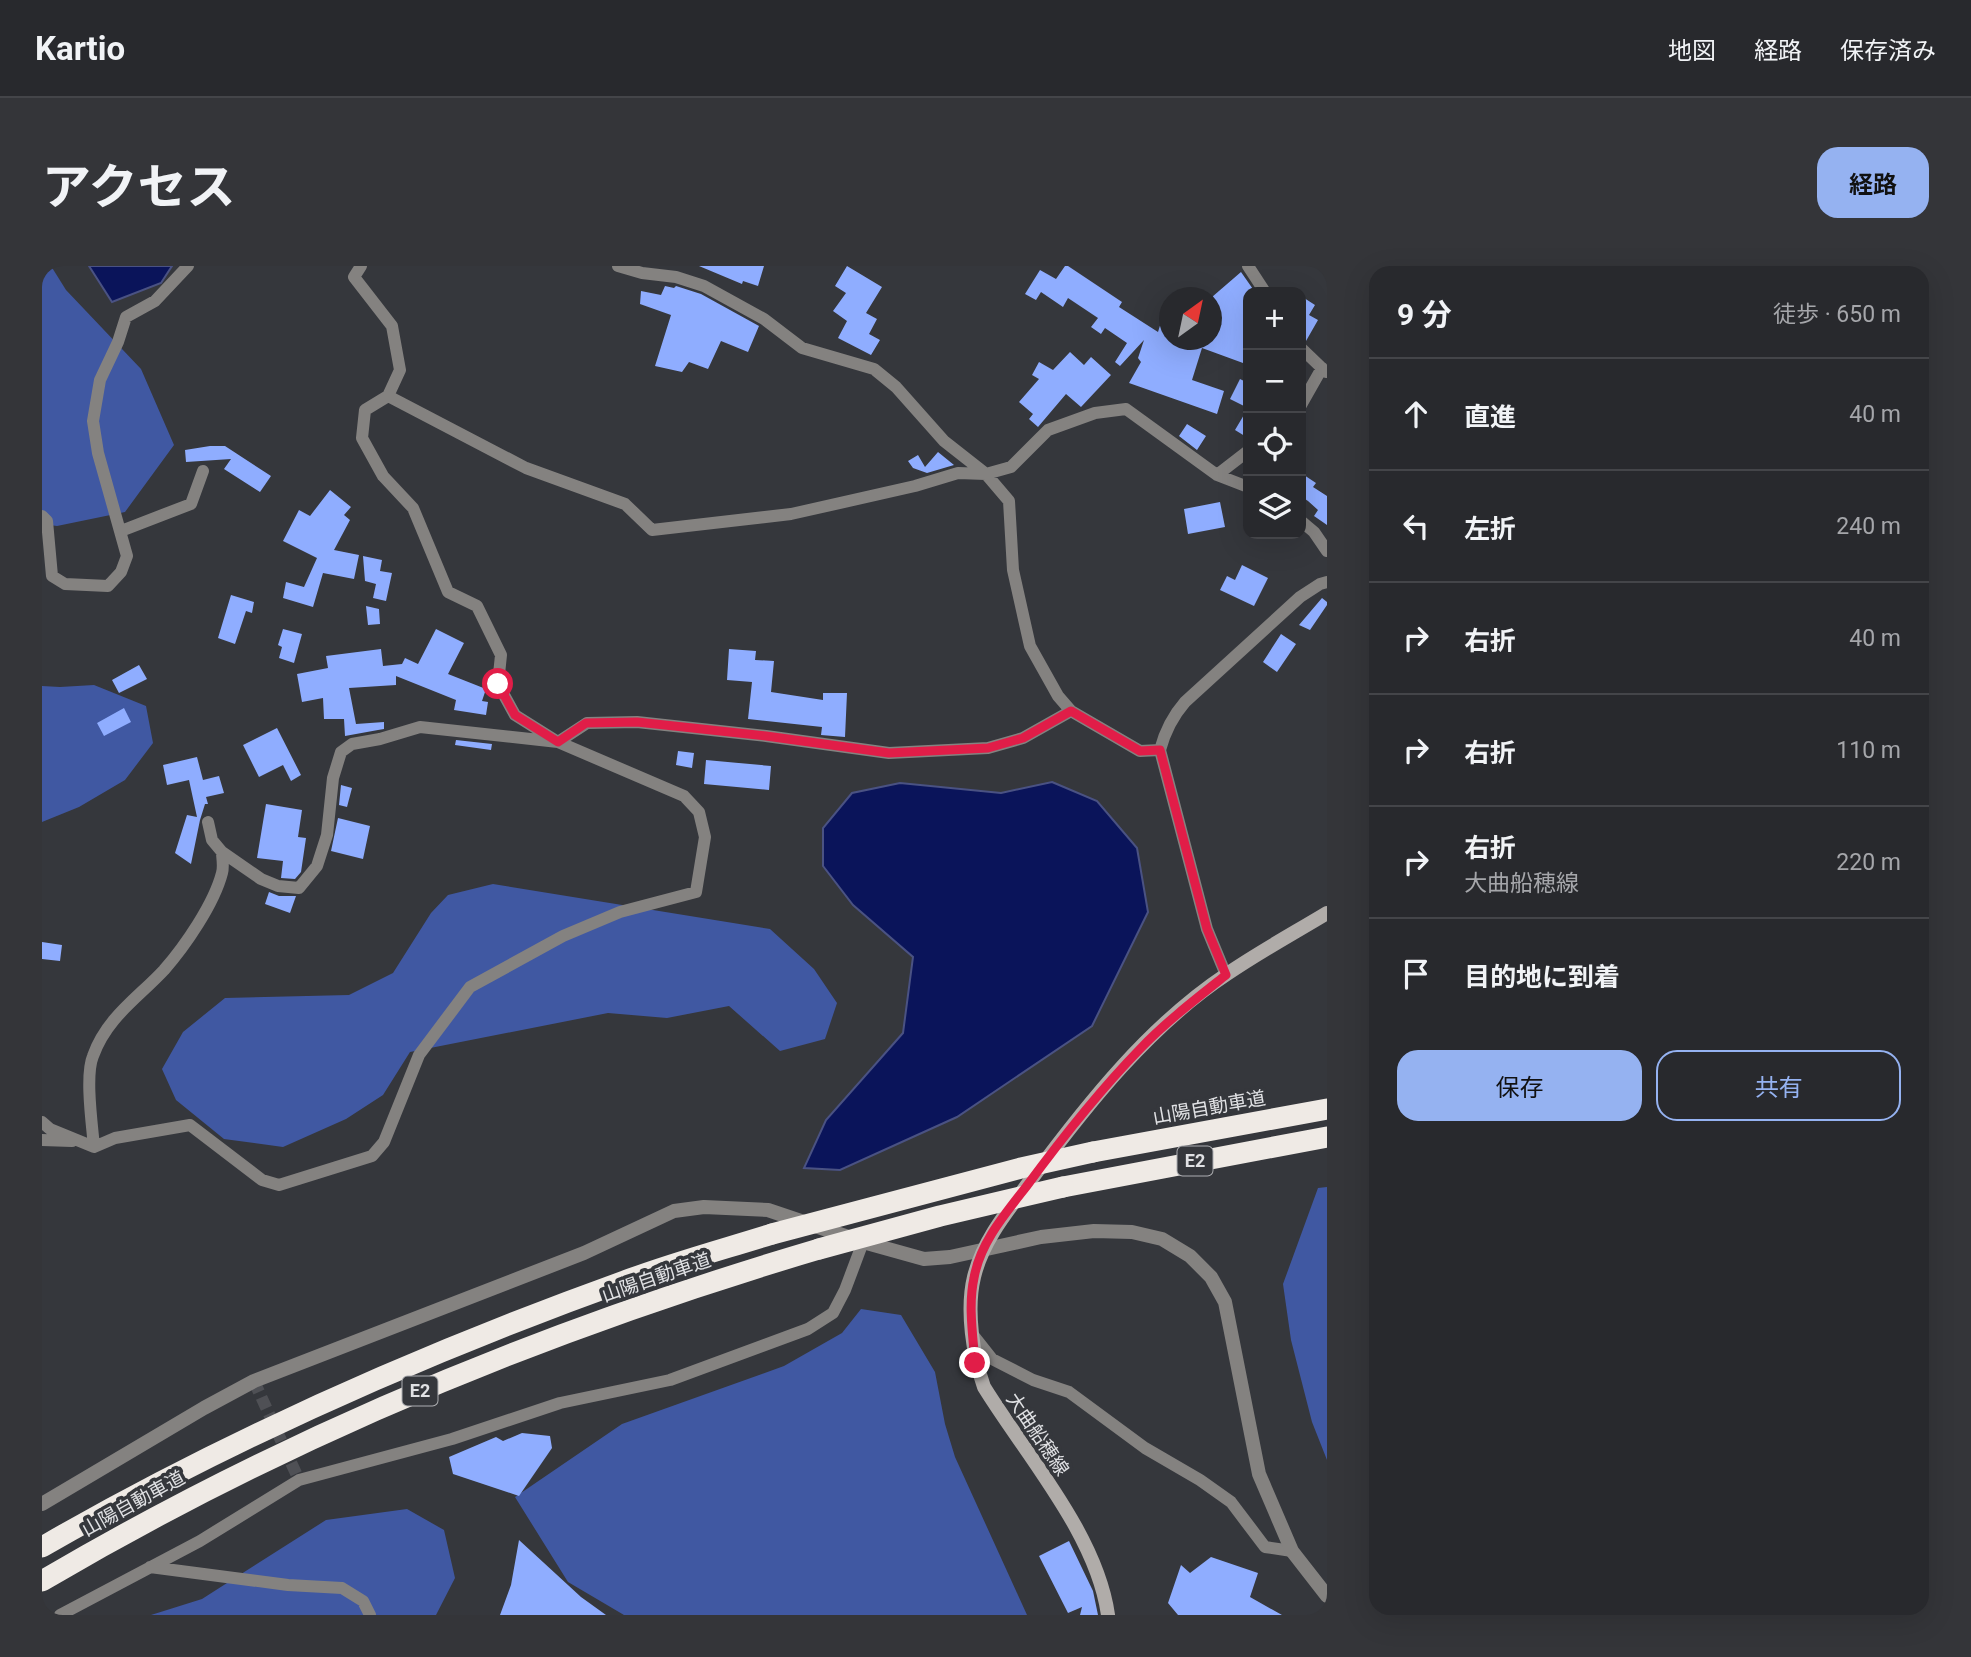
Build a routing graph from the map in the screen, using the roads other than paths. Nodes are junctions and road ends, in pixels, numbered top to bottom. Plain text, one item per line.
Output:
1 (188, 266) edge
2 (361, 266) edge
3 (618, 266) edge
4 (1248, 266) edge
5 (1262, 287) edge
6 (1303, 350) edge
7 (1324, 370) edge
8 (388, 396) junction
9 (1306, 397) edge
10 (1243, 455) edge
11 (202, 471) dead end
12 (986, 474) junction
13 (1217, 475) junction
14 (1243, 485) edge
15 (42, 516) edge
16 (1306, 525) edge
17 (121, 531) junction
18 (1327, 551) edge
19 (1327, 582) edge
20 (1071, 711) junction
21 (558, 742) junction
22 (1160, 750) junction
23 (208, 821) dead end
24 (222, 852) junction
25 (1327, 913) edge
26 (1226, 975) junction
27 (1327, 1109) edge
28 (42, 1122) edge
29 (1327, 1137) edge
30 (42, 1140) edge
31 (79, 1141) junction
32 (94, 1147) junction
33 (863, 1242) junction
34 (984, 1248) junction
35 (973, 1335) junction
36 (42, 1504) edge
37 (42, 1547) edge
38 (1292, 1551) junction
39 (150, 1567) junction
40 (42, 1581) edge
41 (1327, 1596) edge
42 (60, 1615) edge
43 (370, 1615) edge
44 (1108, 1615) edge

1 - 17 street
2 - 8 street
3 - 12 street
4 - 5 street
6 - 7 street
7 - 9 street
8 - 12 street
8 - 21 street
10 - 13 street
11 - 17 street
12 - 13 street
12 - 20 street
13 - 14 street
15 - 17 street
16 - 18 street
19 - 22 street
20 - 21 street
20 - 22 street
21 - 24 street
21 - 32 street
22 - 26 street
23 - 24 street
24 - 32 street
25 - 26 main road, 大曲船穂線
26 - 34 main road, 大曲船穂線
27 - 37 highway, 山陽自動車道 / E2, bridge
28 - 31 street
29 - 40 highway, 山陽自動車道 / E2, bridge
30 - 31 street
31 - 32 street
33 - 34 street
33 - 36 street
33 - 39 street
34 - 35 main road, 大曲船穂線
34 - 38 street
35 - 38 street
35 - 44 main road, 大曲船穂線
38 - 41 street
39 - 42 street
39 - 43 street

